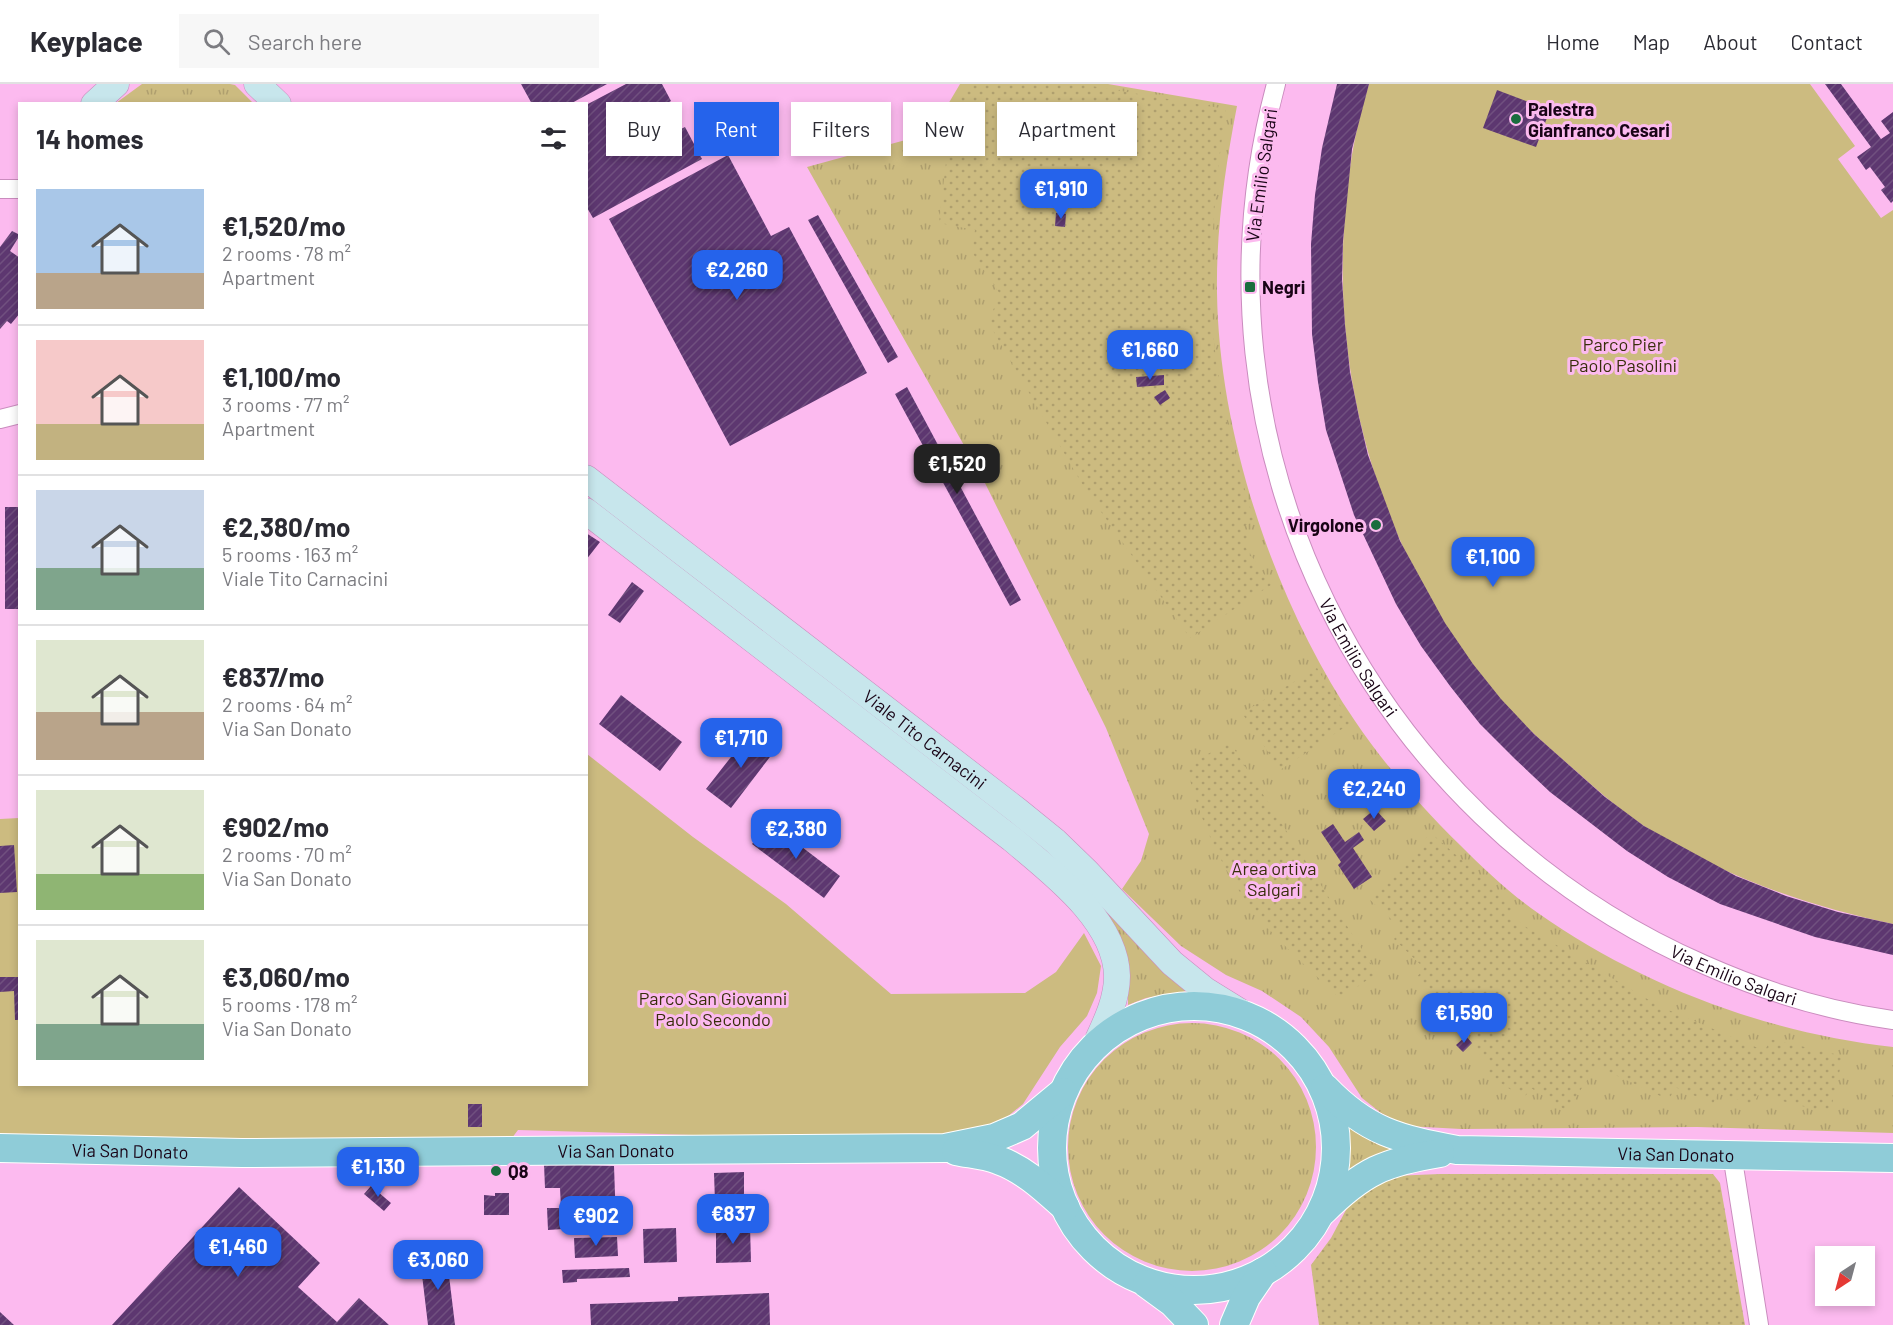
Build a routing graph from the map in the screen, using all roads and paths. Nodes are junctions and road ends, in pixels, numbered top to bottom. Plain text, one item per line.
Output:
1 (116, 84) edge
2 (257, 84) edge
3 (1276, 84) edge
4 (95, 97) edge
5 (276, 102) edge
6 (0, 189) edge
7 (18, 189) edge
8 (18, 414) edge
9 (0, 418) edge
10 (588, 479) edge
11 (588, 514) edge
12 (1247, 1016) junction
13 (1893, 1020) edge
14 (1095, 1046) junction
15 (1321, 1084) junction
16 (1063, 1092) junction
17 (0, 1148) edge
18 (945, 1148) junction
19 (1457, 1150) junction
20 (1732, 1154) junction
21 (1893, 1158) edge
22 (1066, 1208) junction
23 (1322, 1212) junction
24 (1263, 1272) junction
25 (1140, 1279) junction
26 (1194, 1325) edge
27 (1234, 1325) edge
28 (1759, 1325) edge

1 - 4 main road
2 - 5 main road
3 - 13 street, Via Emilio Salgari
6 - 7 street
8 - 9 street
10 - 12 main road, Viale Tito Carnacini
11 - 14 main road, Viale Tito Carnacini
12 - 14 main road
12 - 15 main road
14 - 16 main road
15 - 19 main road, Via San Donato
15 - 23 main road
16 - 18 main road, Via San Donato
16 - 22 main road
17 - 18 main road, Via San Donato
18 - 22 main road, Via San Donato
19 - 20 main road, Via San Donato
19 - 23 main road, Via San Donato
20 - 21 main road, Via San Donato
20 - 28 street
22 - 25 main road
23 - 24 main road
24 - 25 main road
24 - 27 main road
25 - 26 main road

